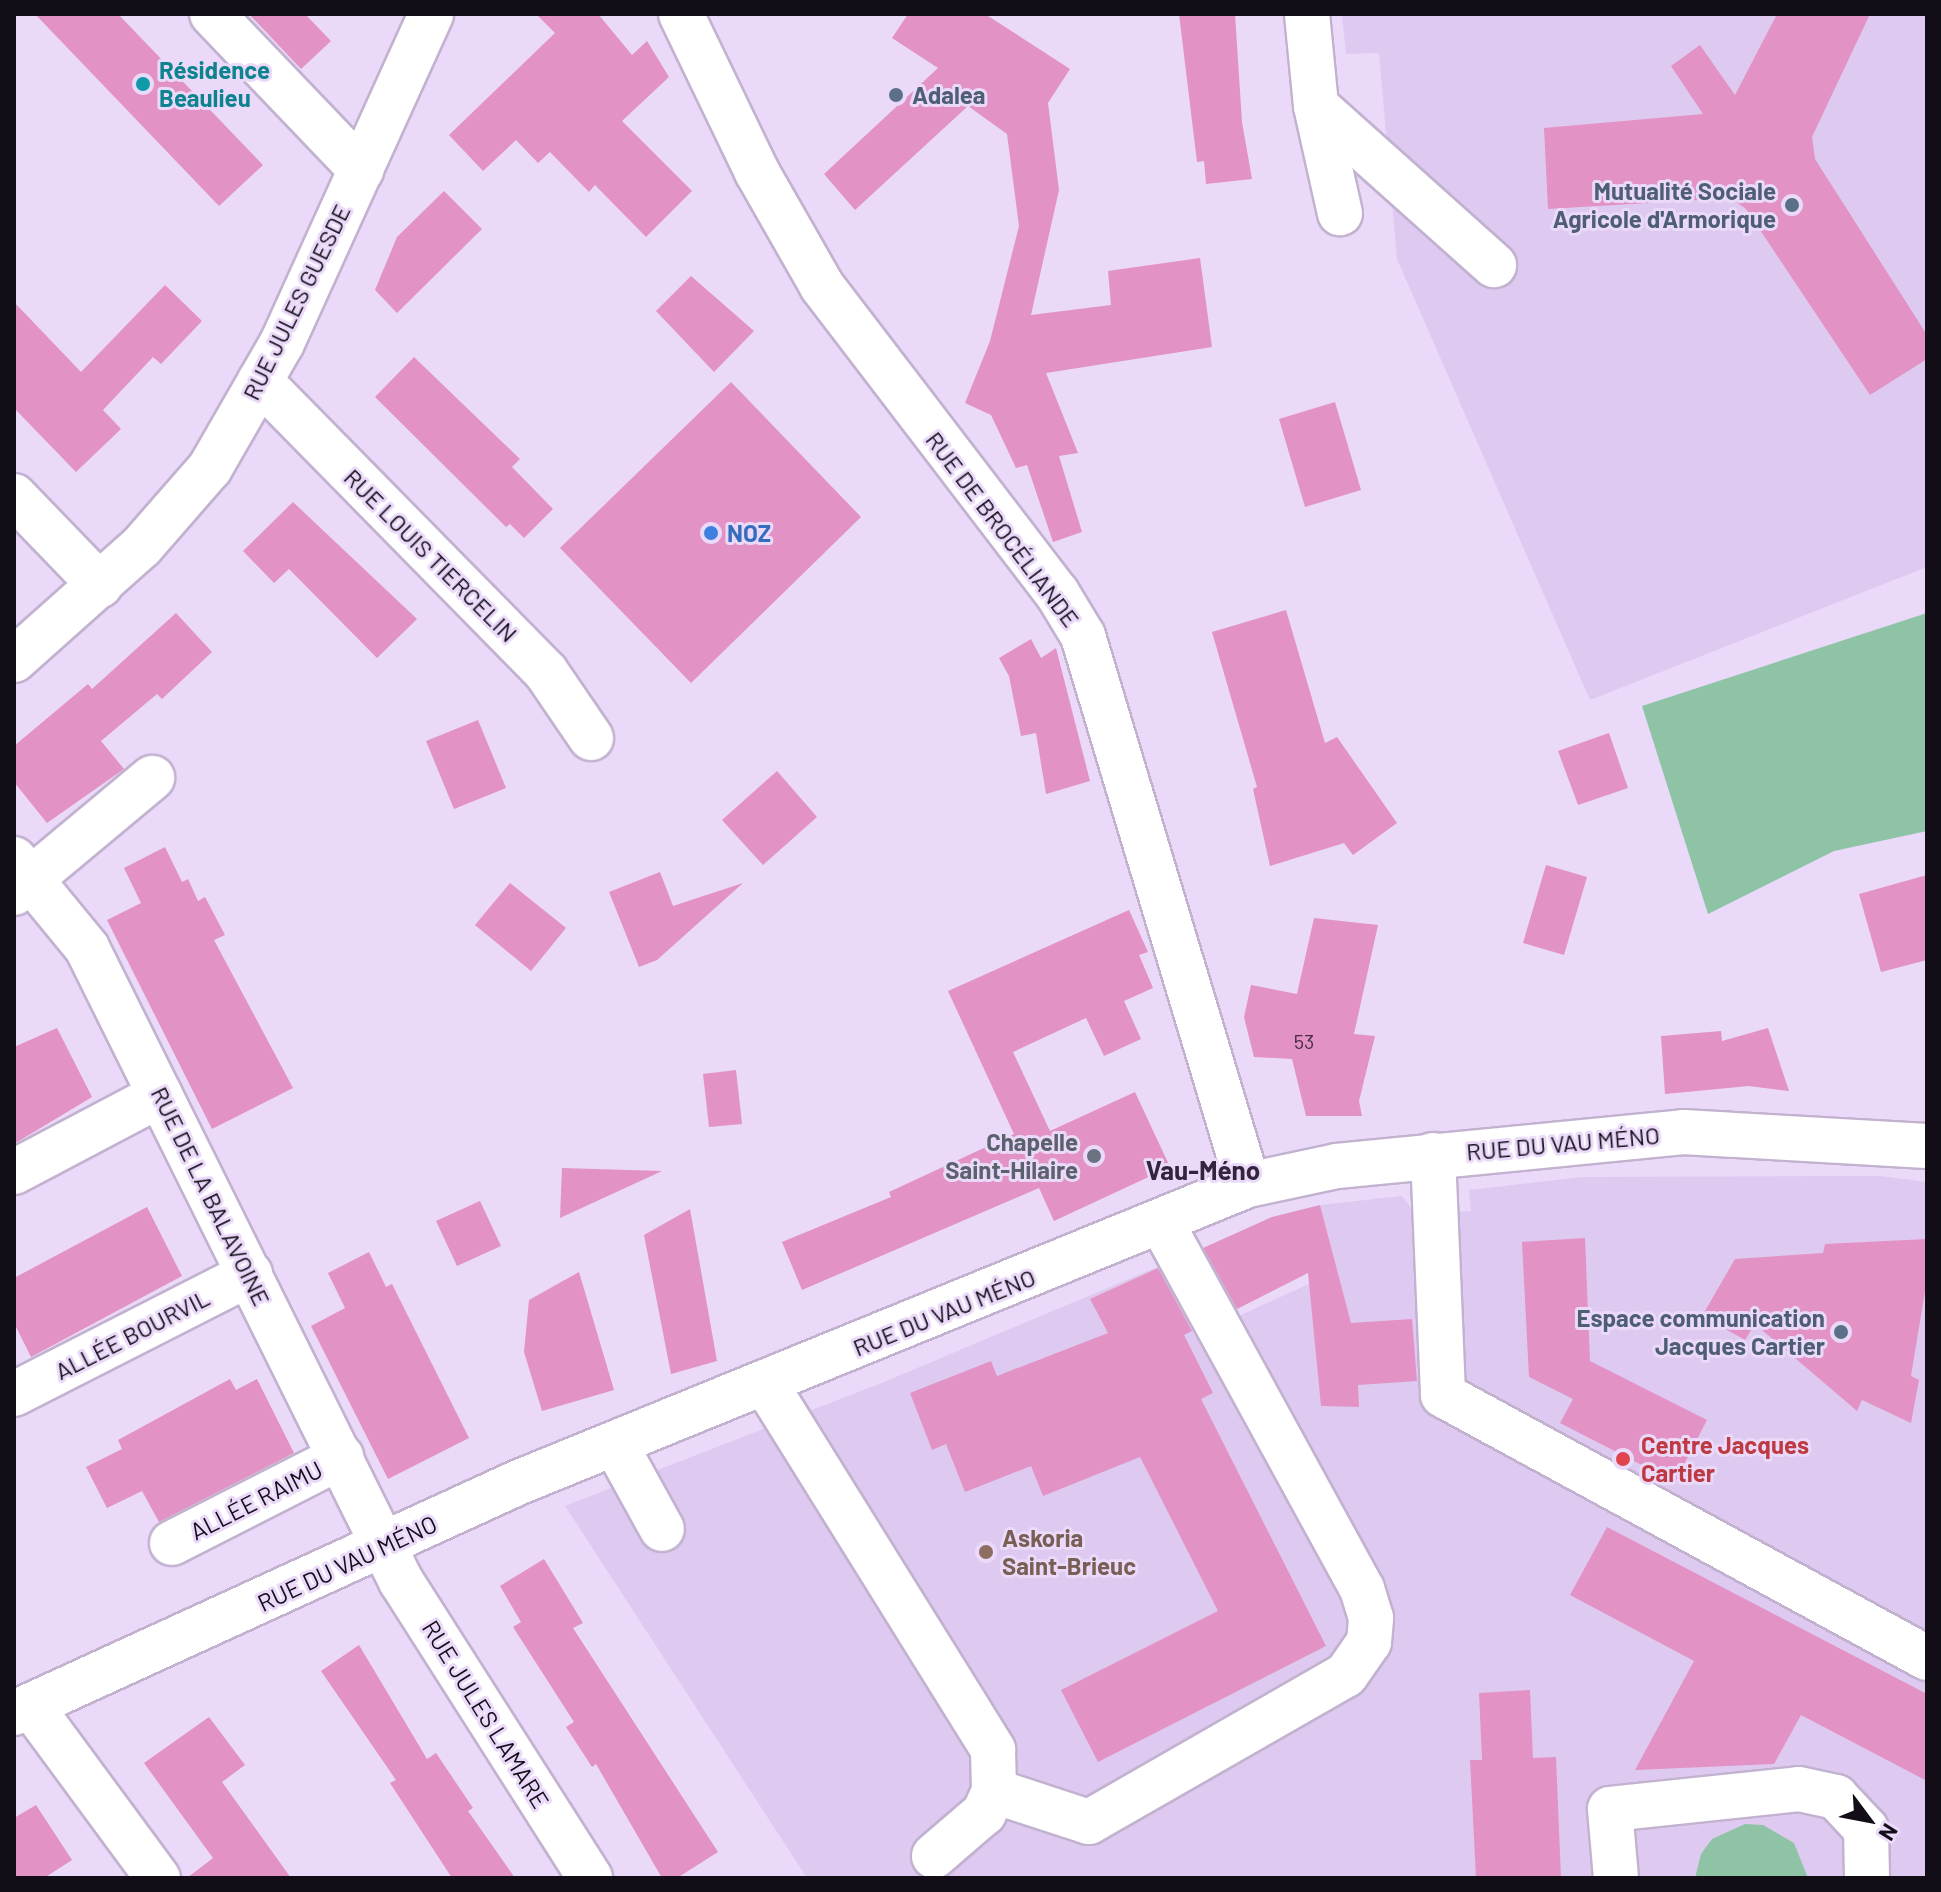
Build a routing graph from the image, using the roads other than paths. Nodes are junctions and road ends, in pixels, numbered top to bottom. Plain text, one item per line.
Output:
1 (212, 14) edge
2 (431, 14) edge
3 (681, 14) edge
4 (1307, 14) edge
5 (1316, 106) junction
6 (361, 170) junction
7 (1340, 213) dead end
8 (1494, 265) dead end
9 (260, 381) junction
10 (14, 496) edge
11 (100, 585) junction
12 (14, 660) edge
13 (591, 738) dead end
14 (152, 778) dead end
15 (20, 878) edge
16 (160, 1095) junction
17 (1927, 1146) edge
18 (1433, 1155) junction
19 (14, 1172) edge
20 (1248, 1185) junction
21 (1161, 1222) junction
22 (250, 1274) junction
23 (765, 1383) junction
24 (14, 1394) edge
25 (615, 1444) junction
26 (341, 1457) junction
27 (662, 1529) dead end
28 (172, 1543) dead end
29 (385, 1547) junction
30 (1927, 1658) edge
31 (22, 1709) edge
32 (994, 1791) junction
33 (934, 1856) dead end
34 (158, 1878) edge
35 (590, 1878) edge
36 (1616, 1878) edge
37 (1867, 1878) edge

1 - 6 street
2 - 6 street, RUE JULES GUESDE
3 - 20 street, RUE DE BROCÉLIANDE
4 - 5 street
5 - 7 street
5 - 8 street
6 - 9 street, RUE JULES GUESDE
9 - 11 street, RUE JULES GUESDE
9 - 13 street, RUE LOUIS TIERCELIN
10 - 11 street
11 - 12 street, RUE JULES GUESDE
14 - 15 street
15 - 16 street, RUE DE LA BALAVOINE
16 - 19 street
16 - 22 street, RUE DE LA BALAVOINE
17 - 18 street, RUE DU VAU MÉNO
18 - 20 street, RUE DU VAU MÉNO
18 - 30 street
20 - 21 street, RUE DU VAU MÉNO
21 - 23 street, RUE DU VAU MÉNO
21 - 32 street
22 - 24 street, ALLÉE BOURVIL
22 - 26 street, RUE DE LA BALAVOINE
23 - 25 street, RUE DU VAU MÉNO
23 - 32 street
25 - 27 street
25 - 29 street, RUE DU VAU MÉNO
26 - 28 street, ALLÉE RAIMU
26 - 29 street, RUE DE LA BALAVOINE
29 - 31 street, RUE DU VAU MÉNO
29 - 35 street, RUE JULES LAMARE
31 - 34 street
32 - 33 street
36 - 37 street

